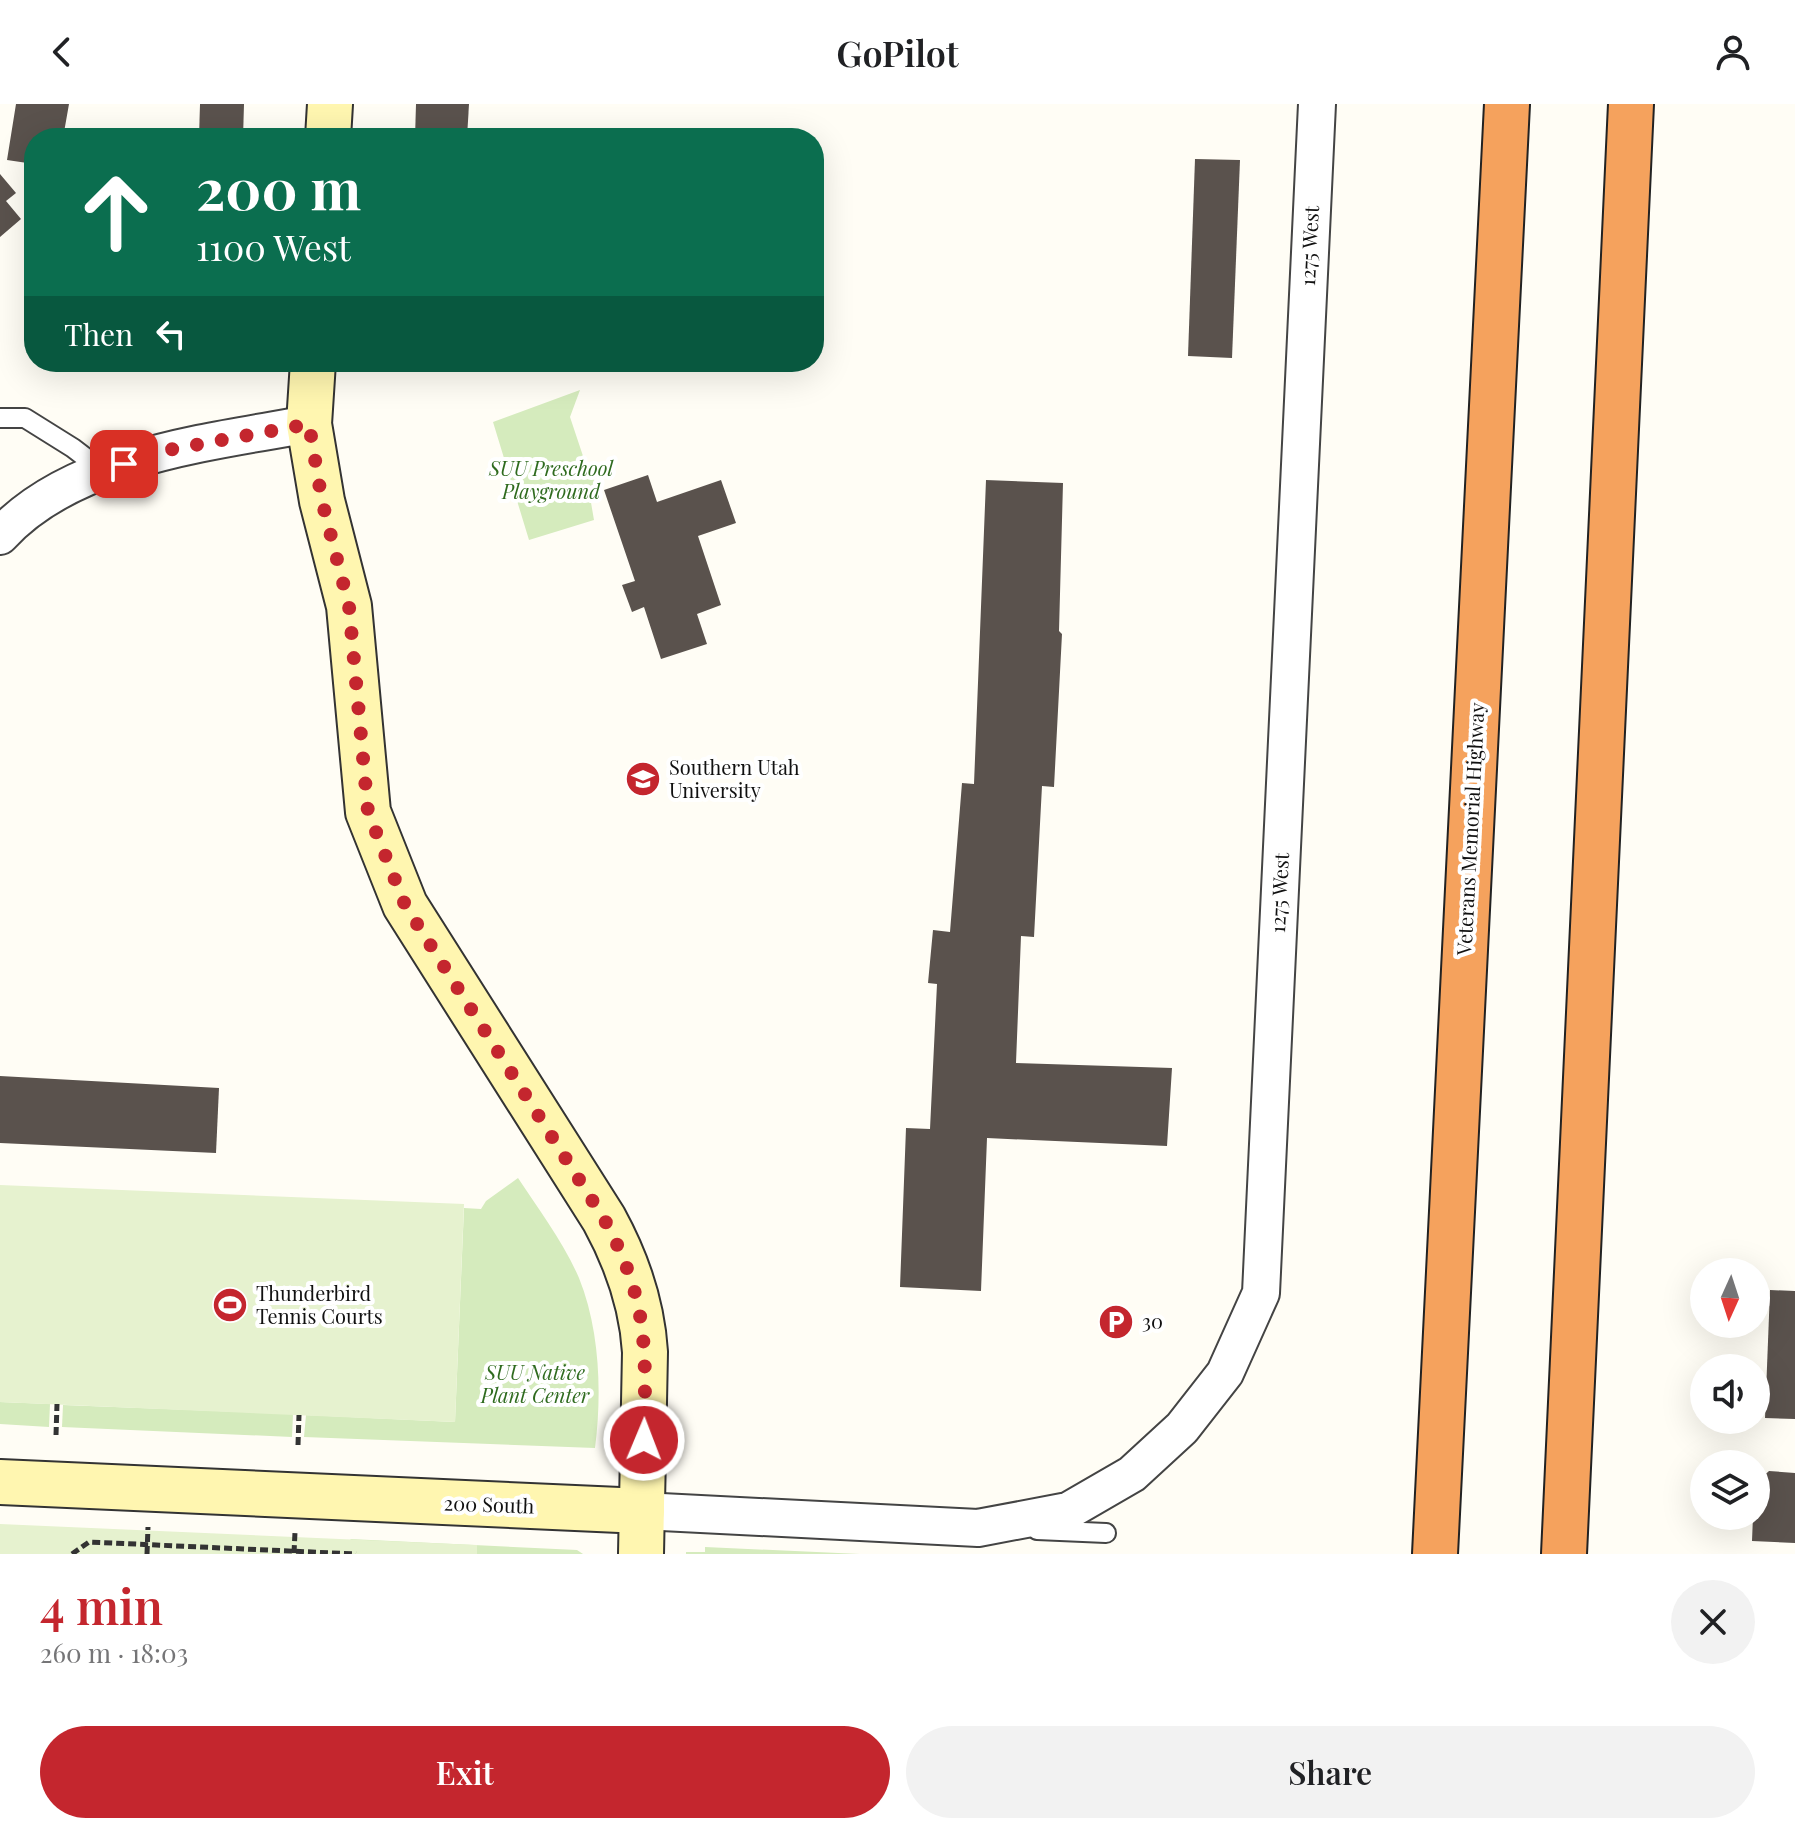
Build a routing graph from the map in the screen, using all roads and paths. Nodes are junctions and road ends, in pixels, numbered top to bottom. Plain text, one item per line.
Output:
1 (330, 104) edge
2 (1317, 104) edge
3 (1507, 104) edge
4 (1631, 104) edge
5 (329, 128) edge
6 (312, 372) edge
7 (0, 418) edge
8 (309, 424) junction
9 (103, 471) junction
10 (0, 536) edge
11 (57, 1404) dead end
12 (299, 1415) dead end
13 (56, 1435) dead end
14 (298, 1445) dead end
15 (0, 1482) edge
16 (642, 1511) junction
17 (148, 1525) dead end
18 (978, 1528) junction
19 (295, 1532) dead end
20 (1106, 1533) dead end
21 (147, 1545) junction
22 (294, 1553) edge
23 (72, 1554) edge
24 (147, 1554) edge
25 (356, 1554) edge
26 (641, 1554) edge
27 (1435, 1554) edge
28 (1564, 1554) edge

1 - 5 street
2 - 18 street, 1275 West
3 - 27 highway, Veterans Memorial Highway
4 - 28 highway
6 - 8 street
7 - 9 lane
8 - 9 street
8 - 16 street
9 - 10 street
11 - 13 path
12 - 14 path
15 - 16 street, 200 South
16 - 18 street, 200 South
16 - 26 street
17 - 21 path
18 - 20 lane
19 - 22 path
21 - 22 path
21 - 23 path
21 - 24 path
22 - 25 path

